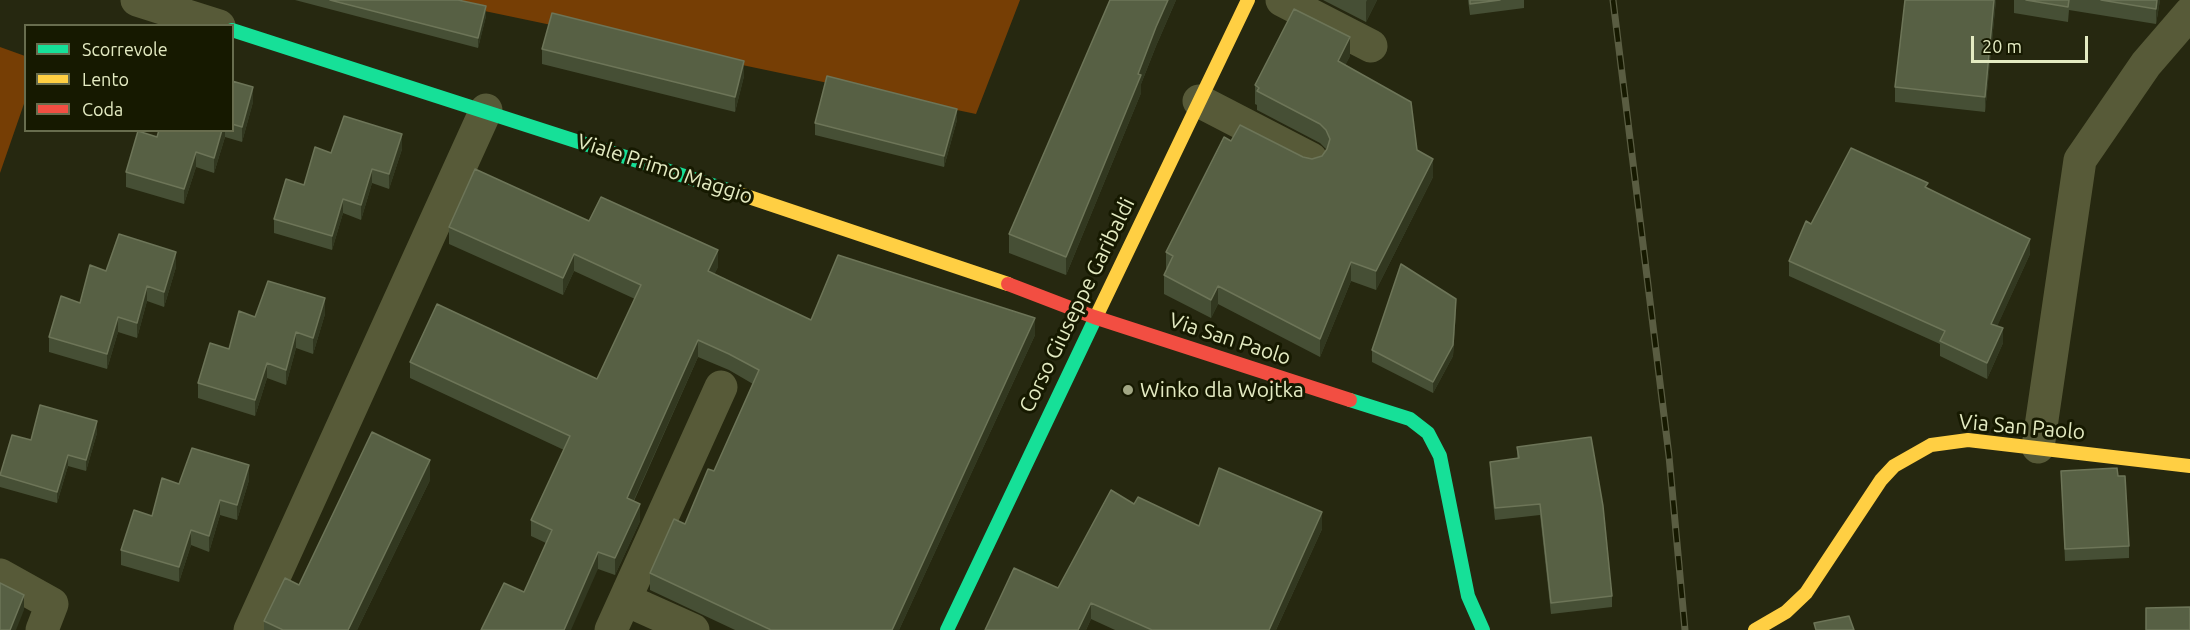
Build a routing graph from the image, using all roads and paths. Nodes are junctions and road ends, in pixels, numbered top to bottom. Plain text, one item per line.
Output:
1 (137, 0) edge
2 (1248, 0) edge
3 (1282, 0) edge
4 (2190, 13) edge
5 (213, 24) edge
6 (234, 31) edge
7 (1371, 46) dead end
8 (1199, 100) junction
9 (486, 110) junction
10 (1311, 159) edge
11 (1094, 317) junction
12 (720, 387) dead end
13 (2038, 447) junction
14 (2190, 466) edge
15 (0, 575) edge
16 (626, 600) junction
17 (47, 617) edge
18 (250, 630) edge
19 (611, 630) edge
20 (693, 630) edge
21 (947, 630) edge
22 (1483, 630) edge
23 (1755, 630) edge

1 - 5 street
2 - 8 street, Corso Giuseppe Garibaldi
3 - 7 street
4 - 13 street
6 - 9 street, Viale Primo Maggio
8 - 10 street
8 - 11 street, Corso Giuseppe Garibaldi
9 - 11 street, Viale Primo Maggio
9 - 18 street
11 - 21 street, Corso Giuseppe Garibaldi
11 - 22 street, Via San Paolo
12 - 16 street
13 - 14 street, Via San Paolo
13 - 23 street, Via San Paolo
15 - 17 street
16 - 19 street
16 - 20 street

